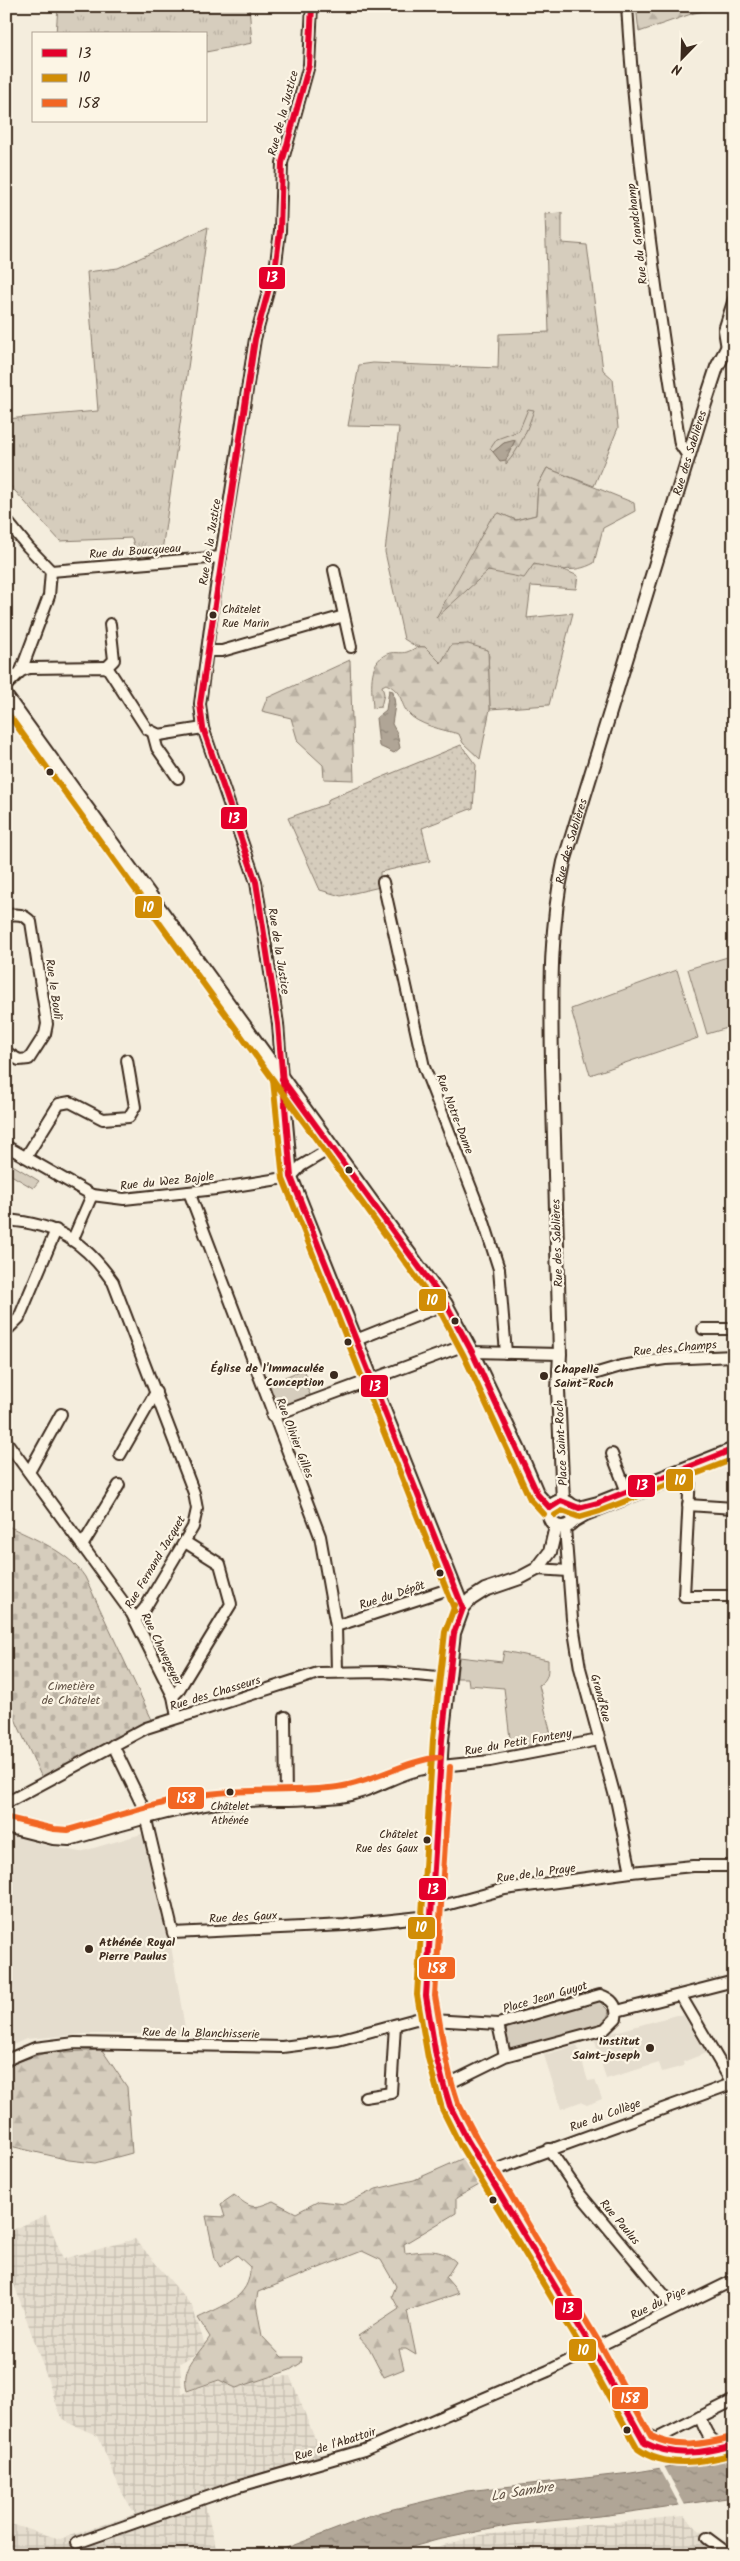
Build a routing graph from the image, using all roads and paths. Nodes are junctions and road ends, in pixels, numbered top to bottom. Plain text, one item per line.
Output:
1 (312, 6) edge
2 (627, 6) edge
3 (734, 299) edge
4 (732, 310) edge
5 (734, 335) edge
6 (726, 348) junction
7 (688, 456) junction
8 (6, 520) edge
9 (221, 558) junction
10 (334, 570) dead end
11 (51, 571) junction
12 (344, 616) junction
13 (110, 624) dead end
14 (351, 647) dead end
15 (207, 651) junction
16 (106, 667) junction
17 (21, 671) junction
18 (6, 686) edge
19 (6, 696) edge
20 (204, 728) junction
21 (153, 732) junction
22 (178, 778) dead end
23 (383, 882) dead end
24 (6, 915) edge
25 (6, 1052) edge
26 (127, 1060) dead end
27 (282, 1079) junction
28 (6, 1146) edge
29 (333, 1147) junction
30 (26, 1158) junction
31 (291, 1176) junction
32 (189, 1192) junction
33 (92, 1194) junction
34 (6, 1220) edge
35 (56, 1230) junction
36 (73, 1239) junction
37 (446, 1304) junction
38 (703, 1329) dead end
39 (734, 1329) edge
40 (6, 1331) edge
41 (356, 1340) junction
42 (470, 1348) junction
43 (506, 1353) junction
44 (560, 1354) junction
45 (734, 1356) edge
46 (560, 1376) junction
47 (371, 1379) junction
48 (156, 1392) junction
49 (61, 1414) dead end
50 (272, 1416) junction
51 (6, 1441) edge
52 (734, 1449) edge
53 (612, 1454) dead end
54 (120, 1455) dead end
55 (734, 1456) edge
56 (29, 1472) junction
57 (690, 1474) junction
58 (119, 1485) dead end
59 (627, 1492) junction
60 (568, 1504) junction
61 (688, 1505) junction
62 (550, 1508) junction
63 (734, 1508) edge
64 (564, 1525) junction
65 (184, 1542) junction
66 (82, 1546) junction
67 (537, 1568) junction
68 (568, 1571) junction
69 (455, 1587) junction
70 (734, 1596) edge
71 (463, 1608) junction
72 (135, 1620) junction
73 (336, 1626) junction
74 (337, 1672) junction
75 (449, 1678) junction
76 (173, 1696) junction
77 (177, 1717) junction
78 (285, 1717) dead end
79 (442, 1740) junction
80 (599, 1740) junction
81 (113, 1745) junction
82 (423, 1766) junction
83 (444, 1766) junction
84 (286, 1799) junction
85 (6, 1803) edge
86 (146, 1818) junction
87 (6, 1826) edge
88 (734, 1866) edge
89 (631, 1872) junction
90 (430, 1913) junction
91 (734, 1981) edge
92 (681, 1996) junction
93 (617, 2011) junction
94 (430, 2020) junction
95 (498, 2024) junction
96 (395, 2025) junction
97 (505, 2056) junction
98 (6, 2060) edge
99 (733, 2083) edge
100 (444, 2086) junction
101 (365, 2097) dead end
102 (549, 2149) junction
103 (487, 2173) junction
104 (734, 2280) edge
105 (675, 2308) junction
106 (592, 2348) junction
107 (734, 2400) edge
108 (623, 2403) junction
109 (700, 2417) junction
110 (734, 2444) edge
111 (707, 2538) dead end
112 (78, 2542) dead end
113 (730, 2555) edge

1 - 9 street, Rue de la Justice
2 - 7 street, Rue du Grandchamp
3 - 4 street, Rue des Sablières
4 - 6 street, Rue des Sablières
5 - 6 main road, Rue des Sablières
6 - 7 main road, Rue des Sablières
7 - 44 main road, Rue des Sablières
8 - 11 street
9 - 11 street, Rue du Boucqueau
9 - 15 street, Rue de la Justice
10 - 12 street
11 - 17 street
12 - 14 street
12 - 15 street
13 - 16 street
15 - 20 street, Rue de la Justice
16 - 17 street
16 - 21 street
17 - 18 street
19 - 27 main road
20 - 21 street
20 - 27 street, Rue de la Justice
21 - 22 street
23 - 43 street, Rue Notre-Dame
24 - 25 street, Rue le Boulî
26 - 30 street
27 - 29 main road
27 - 31 main road
28 - 30 street, Rue du Wez Bajole
29 - 31 street, Rue du Wez Bajole
29 - 37 main road
30 - 33 street, Rue du Wez Bajole
31 - 32 street, Rue du Wez Bajole
31 - 41 main road
32 - 33 street, Rue du Wez Bajole
32 - 50 street, Rue Olivier Gilles
33 - 36 street
34 - 35 street
35 - 36 street
35 - 40 street
36 - 48 street
37 - 41 street
37 - 42 main road
38 - 39 street
41 - 47 main road
42 - 43 street
42 - 47 street
42 - 62 main road
43 - 44 street
44 - 46 main road, Place Saint-Roch
45 - 46 street, Rue des Champs
46 - 60 main road, Place Saint-Roch
47 - 50 street
47 - 69 main road
48 - 54 street
48 - 65 street, Rue Fernand Jacquet
49 - 56 street
50 - 73 street, Rue Olivier Gilles
51 - 56 street, Rue Chavepeyer
52 - 59 main road
53 - 59 street
55 - 57 street
56 - 66 street, Rue Chavepeyer
57 - 61 street
57 - 64 street
58 - 66 street
59 - 60 main road
60 - 62 main road
60 - 64 main road
61 - 63 street
61 - 70 street
62 - 64 main road
64 - 67 main road
64 - 68 street, Grand'Rue
65 - 72 street, Rue Fernand Jacquet
65 - 76 street
66 - 72 street, Rue Chavepeyer
67 - 68 street
67 - 71 main road
68 - 80 street, Grand'Rue
69 - 71 main road
69 - 73 street, Rue du Dépôt
71 - 75 main road
72 - 76 street, Rue Chavepeyer
73 - 74 street, Rue Olivier Gilles
74 - 75 street, Rue des Chasseurs
74 - 77 street, Rue des Chasseurs
75 - 79 main road
76 - 77 street, Rue Chavepeyer
77 - 81 street, Rue des Chasseurs
78 - 84 street
79 - 82 main road
79 - 83 main road
80 - 83 street, Rue du Petit Fonteny
80 - 89 street, Grand'Rue
81 - 85 street, Rue des Chasseurs
81 - 86 street
82 - 83 main road
82 - 84 main road
83 - 90 main road
84 - 86 main road
86 - 87 main road
86 - 90 street, Rue des Gaux
88 - 89 street, Rue de la Praye
89 - 90 street, Rue de la Praye
90 - 94 main road
91 - 92 street
92 - 93 street
92 - 99 street
93 - 95 street, Place Jean Guyot
93 - 97 street
94 - 95 street, Rue de la Blanchisserie
94 - 96 street, Rue de la Blanchisserie
94 - 100 main road
95 - 97 street, Place Jean Guyot
96 - 98 street, Rue de la Blanchisserie
96 - 101 street
97 - 100 street
99 - 102 street, Rue du Collège
100 - 103 main road
102 - 103 street, Rue du Collège
102 - 105 street, Rue Paulus
103 - 106 main road
104 - 105 street, Rue du Pige
105 - 106 street, Rue du Pige
106 - 108 main road
106 - 112 street, Rue de l'Abattoir
107 - 109 street
108 - 109 street
108 - 110 main road
109 - 110 street
111 - 113 street

